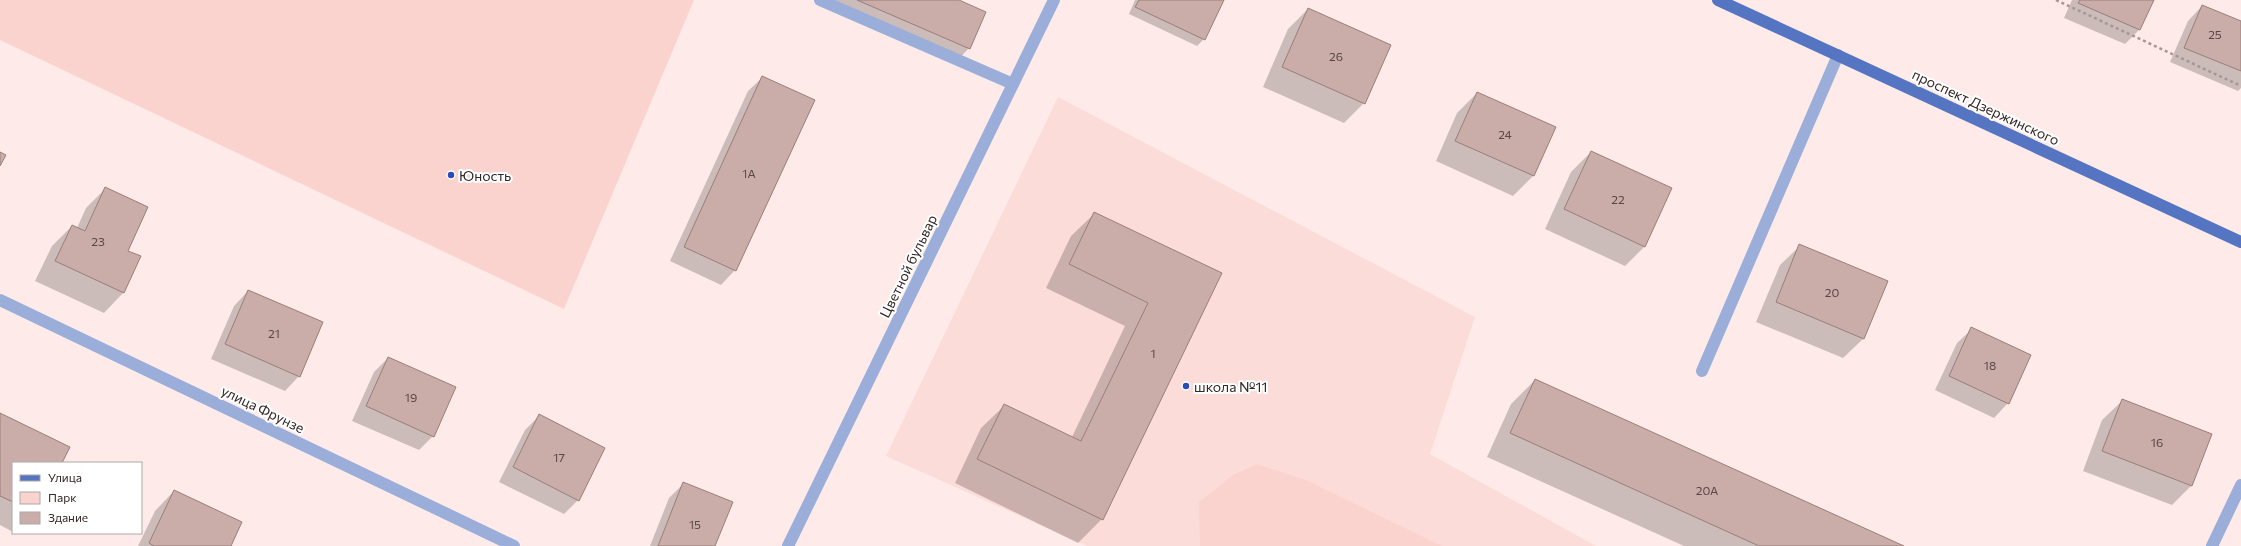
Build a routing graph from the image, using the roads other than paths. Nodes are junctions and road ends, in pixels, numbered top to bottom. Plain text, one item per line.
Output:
1 (820, 0) edge
2 (1054, 0) edge
3 (1718, 0) edge
4 (1838, 55) junction
5 (1013, 84) junction
6 (2241, 242) edge
7 (0, 300) edge
8 (1702, 371) dead end
9 (2241, 485) edge
10 (514, 546) edge
11 (788, 546) edge
12 (2212, 546) edge

1 - 5 street
2 - 5 street, Цветной бульвар
3 - 4 main road, проспект Дзержинского
4 - 6 main road, проспект Дзержинского
4 - 8 street
5 - 11 street, Цветной бульвар
7 - 10 street, улица Фрунзе
9 - 12 street

